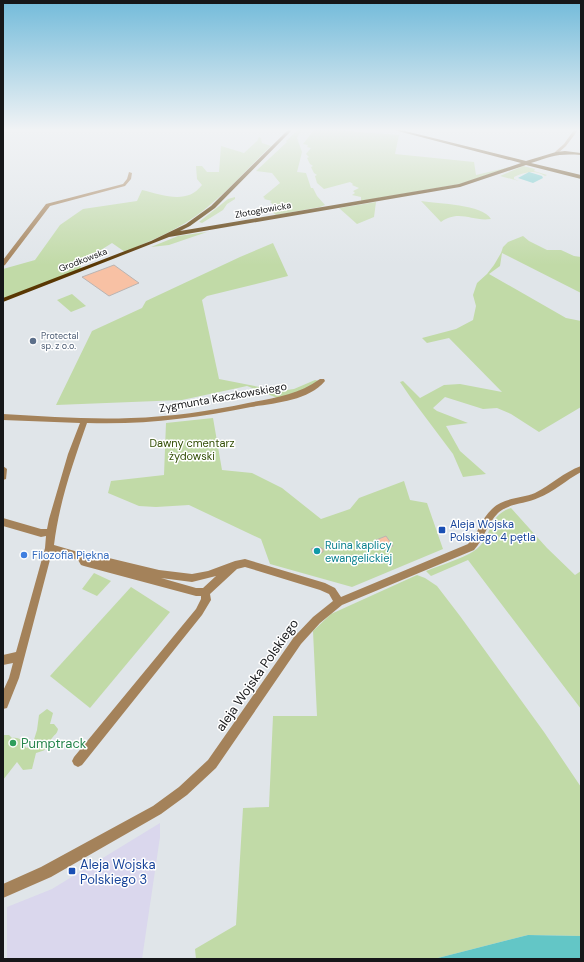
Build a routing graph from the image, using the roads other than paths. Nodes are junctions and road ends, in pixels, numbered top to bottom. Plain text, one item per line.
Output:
1 (130, 174) dead end
2 (246, 175) edge
3 (491, 175) edge
4 (188, 225) junction
5 (182, 228) junction
6 (198, 230) junction
7 (190, 232) junction
8 (169, 235) junction
9 (3, 264) edge
10 (3, 300) edge
11 (322, 381) dead end
12 (3, 416) edge
13 (84, 421) junction
14 (3, 469) edge
15 (581, 469) edge
16 (3, 477) edge
17 (3, 522) edge
18 (51, 532) junction
19 (49, 548) junction
20 (82, 558) junction
21 (235, 565) junction
22 (204, 592) junction
23 (339, 602) junction
24 (19, 657) junction
25 (3, 660) edge
26 (3, 704) edge
27 (78, 761) dead end
28 (3, 891) edge

1 - 9 street
2 - 4 main road
3 - 6 main road, Złotogłowicka
4 - 5 main road
4 - 6 main road
5 - 6 main road, Złotogłowicka
5 - 7 main road
5 - 8 main road
6 - 7 main road, Złotogłowicka
7 - 8 main road, Złotogłowicka
8 - 10 main road, Grodkowska
11 - 13 street, Zygmunta Kaczkowskiego
12 - 13 street, Zygmunta Kaczkowskiego
13 - 18 street
14 - 16 street
15 - 23 street, aleja Wojska Polskiego
17 - 18 street
18 - 19 street
19 - 20 street
19 - 24 street
20 - 21 street
20 - 22 street
21 - 22 street
21 - 23 street
22 - 27 street
23 - 28 street, aleja Wojska Polskiego
24 - 25 street
24 - 26 street

